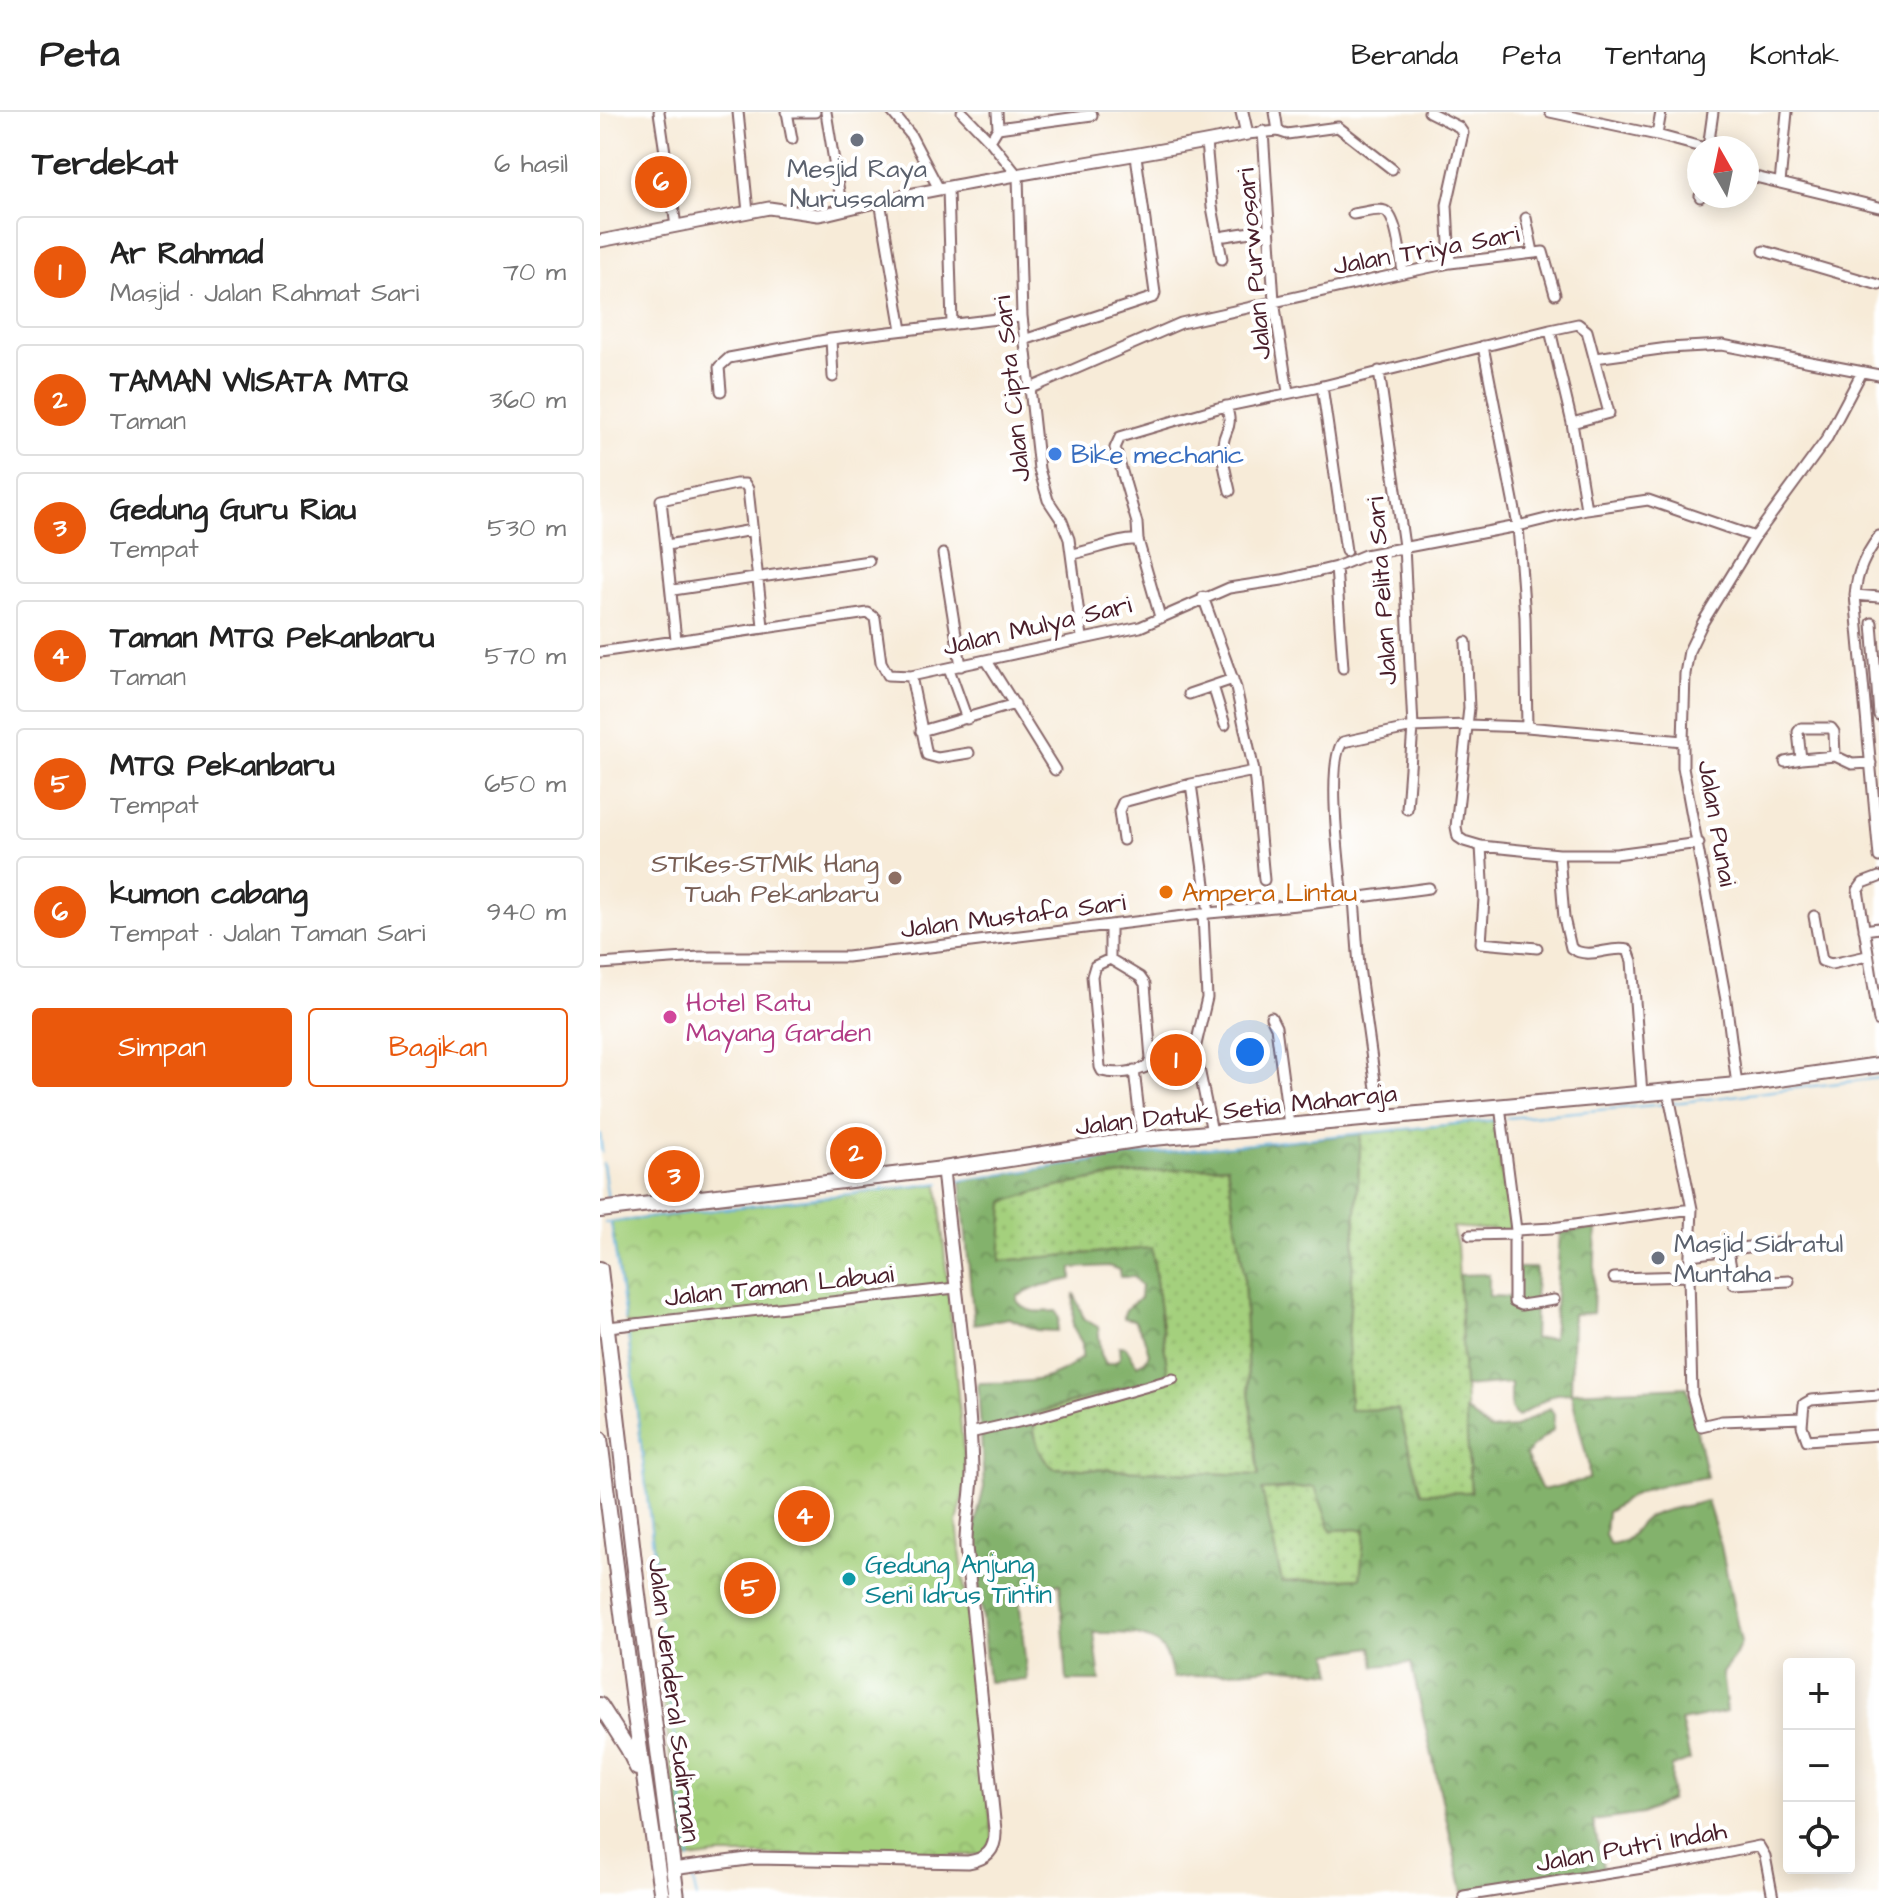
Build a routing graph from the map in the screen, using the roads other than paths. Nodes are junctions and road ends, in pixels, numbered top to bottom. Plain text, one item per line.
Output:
1 (659, 112) edge
2 (738, 112) edge
3 (787, 112) edge
4 (815, 112) edge
5 (826, 112) edge
6 (892, 112) edge
7 (962, 112) edge
8 (997, 112) edge
9 (1242, 112) edge
10 (1275, 112) edge
11 (1429, 112) edge
12 (1550, 112) edge
13 (1661, 112) edge
14 (1713, 112) edge
15 (1787, 112) edge
16 (1092, 115) dead end
17 (998, 128) junction
18 (1263, 131) junction
19 (1278, 131) junction
20 (1247, 134) junction
21 (1657, 135) junction
22 (1708, 136) edge
23 (792, 139) dead end
24 (990, 141) junction
25 (1206, 142) junction
26 (1687, 143) edge
27 (1136, 156) junction
28 (1392, 169) dead end
29 (1018, 176) junction
30 (1759, 178) edge
31 (1780, 183) junction
32 (944, 188) junction
33 (880, 201) junction
34 (1879, 207) edge
35 (842, 210) junction
36 (748, 212) junction
37 (1353, 214) dead end
38 (1526, 218) dead end
39 (676, 226) junction
40 (1270, 229) junction
41 (1225, 236) dead end
42 (600, 239) edge
43 (1764, 251) dead end
44 (1533, 252) junction
45 (1222, 259) dead end
46 (1450, 263) junction
47 (1403, 273) junction
48 (1879, 285) edge
49 (1555, 294) dead end
50 (1274, 301) junction
51 (1022, 316) junction
52 (952, 325) junction
53 (902, 330) junction
54 (1550, 330) junction
55 (831, 339) junction
56 (1024, 340) junction
57 (1483, 346) junction
58 (1595, 358) junction
59 (1379, 371) junction
60 (1862, 372) junction
61 (1879, 375) edge
62 (833, 377) dead end
63 (1322, 386) junction
64 (1029, 389) junction
65 (721, 391) dead end
66 (1288, 392) junction
67 (1226, 406) junction
68 (1572, 423) junction
69 (1230, 491) dead end
70 (1586, 509) junction
71 (1518, 526) junction
72 (752, 530) junction
73 (1879, 536) edge
74 (1755, 537) junction
75 (1138, 540) junction
76 (667, 545) junction
77 (1404, 546) junction
78 (1346, 551) dead end
79 (943, 554) dead end
80 (1072, 554) junction
81 (869, 561) dead end
82 (1336, 567) junction
83 (758, 578) junction
84 (673, 590) junction
85 (1855, 595) junction
86 (1203, 597) junction
87 (1879, 597) edge
88 (1160, 617) junction
89 (1872, 623) dead end
90 (763, 626) junction
91 (1082, 637) junction
92 (676, 640) junction
93 (1466, 642) dead end
94 (600, 652) edge
95 (987, 661) junction
96 (961, 666) junction
97 (1343, 668) dead end
98 (949, 669) junction
99 (911, 676) junction
100 (1233, 679) junction
101 (1213, 686) junction
102 (1878, 691) edge
103 (1864, 693) junction
104 (1189, 694) dead end
105 (1015, 704) junction
106 (1879, 715) edge
107 (967, 719) junction
108 (1225, 725) dead end
109 (1467, 725) junction
110 (1413, 727) junction
111 (1527, 727) junction
112 (921, 731) junction
113 (1683, 741) junction
114 (969, 753) dead end
115 (1835, 756) junction
116 (1801, 759) junction
117 (1785, 762) dead end
118 (1871, 763) junction
119 (1055, 770) dead end
120 (1254, 771) junction
121 (1191, 784) junction
122 (1876, 789) edge
123 (1407, 809) dead end
124 (1123, 840) dead end
125 (1699, 843) junction
126 (1481, 846) junction
127 (1559, 854) junction
128 (1879, 857) edge
129 (1879, 877) edge
130 (1264, 880) dead end
131 (1429, 888) dead end
132 (1349, 899) junction
133 (1206, 914) junction
134 (1814, 916) dead end
135 (1110, 926) junction
136 (1879, 928) edge
137 (1864, 930) junction
138 (1537, 948) dead end
139 (1867, 956) junction
140 (1110, 959) junction
141 (600, 964) edge
142 (1876, 986) edge
143 (1271, 1017) dead end
144 (1879, 1021) edge
145 (1879, 1065) edge
146 (1134, 1070) junction
147 (1737, 1085) junction
148 (1642, 1094) junction
149 (1668, 1094) junction
150 (1500, 1109) junction
151 (1380, 1117) junction
152 (1289, 1125) junction
153 (1212, 1132) junction
154 (1142, 1139) junction
155 (944, 1178) junction
156 (1692, 1209) junction
157 (600, 1210) edge
158 (1516, 1232) junction
159 (1470, 1235) dead end
160 (1784, 1242) dead end
161 (1728, 1251) junction
162 (1691, 1255) junction
163 (600, 1269) edge
164 (1689, 1276) junction
165 (1614, 1278) dead end
166 (1789, 1281) dead end
167 (955, 1288) junction
168 (1554, 1300) dead end
169 (608, 1327) junction
170 (1173, 1379) dead end
171 (1879, 1395) edge
172 (1802, 1418) junction
173 (970, 1433) junction
174 (1879, 1435) edge
175 (600, 1439) edge
176 (637, 1587) junction
177 (619, 1589) junction
178 (640, 1612) junction
179 (623, 1614) junction
180 (600, 1705) edge
181 (645, 1787) junction
182 (672, 1869) junction
183 (662, 1898) edge
184 (677, 1898) edge
185 (1464, 1898) edge
186 (1773, 1898) edge

1 - 39 street
2 - 36 street
3 - 4 street
3 - 23 street
5 - 35 street
6 - 32 street
7 - 24 street
8 - 17 street
9 - 20 street
10 - 19 street
11 - 46 street
12 - 21 street
13 - 21 street
14 - 22 street
15 - 31 street
16 - 17 street
17 - 24 street
18 - 19 street
18 - 20 street
18 - 40 street, Jalan Purwosari
19 - 28 street
20 - 25 street
21 - 26 street
24 - 29 street
25 - 27 street
25 - 45 street
27 - 29 street
27 - 56 street
29 - 32 street
29 - 51 street, Jalan Cipta Sari
30 - 31 street
31 - 34 street
32 - 33 street
32 - 52 street
33 - 35 street
33 - 53 street
35 - 36 street
36 - 39 street
37 - 47 street
38 - 44 street
39 - 42 street
40 - 41 street
40 - 50 street, Jalan Purwosari
43 - 48 street
44 - 46 street, Jalan Triya Sari
44 - 49 street, Jalan Triya Sari
46 - 47 street, Jalan Triya Sari
47 - 50 street, Jalan Triya Sari
50 - 64 street, Jalan Triya Sari
50 - 66 street, Jalan Purwosari
51 - 52 street
51 - 56 street, Jalan Cipta Sari
52 - 53 street
53 - 55 street
54 - 57 street
54 - 58 street
54 - 68 street
55 - 62 street
55 - 65 street
56 - 64 street, Jalan Cipta Sari
57 - 59 street
57 - 71 street
58 - 60 street
58 - 68 street
59 - 63 street
59 - 77 street, Jalan Pelita Sari
60 - 61 street
60 - 74 street
63 - 66 street
63 - 78 street
64 - 80 street, Jalan Cipta Sari
66 - 67 street
67 - 69 street
67 - 75 street
68 - 70 street
70 - 71 street, Jalan Mulya Sari
70 - 74 street, Jalan Mulya Sari
71 - 77 street, Jalan Mulya Sari
71 - 111 street
72 - 76 street
72 - 76 street
72 - 83 street
73 - 85 street
74 - 113 street
75 - 80 street
75 - 88 street
76 - 84 street
77 - 82 street, Jalan Mulya Sari
77 - 110 street, Jalan Pelita Sari
79 - 96 street
80 - 91 street, Jalan Cipta Sari
81 - 83 street
82 - 86 street, Jalan Mulya Sari
82 - 97 street
83 - 84 street
83 - 90 street
84 - 92 street
85 - 87 street
85 - 103 street
86 - 88 street, Jalan Mulya Sari
86 - 100 street
88 - 91 street, Jalan Mulya Sari
89 - 102 street
90 - 92 street, Jalan Mulya Sari
90 - 99 street, Jalan Mulya Sari
91 - 95 street, Jalan Mulya Sari
92 - 94 street, Jalan Mulya Sari
93 - 109 street
95 - 96 street, Jalan Mulya Sari
95 - 105 street
96 - 98 street, Jalan Mulya Sari
98 - 99 street, Jalan Mulya Sari
98 - 107 street
99 - 112 street
100 - 101 street
100 - 120 street
101 - 104 street
101 - 108 street
102 - 103 street
102 - 106 street
103 - 118 street
105 - 107 street
105 - 119 street
107 - 112 street
109 - 110 street, Jalan Punai
109 - 111 street, Jalan Punai
109 - 126 street
110 - 123 street, Jalan Pelita Sari
110 - 132 street, Jalan Punai
111 - 113 street, Jalan Punai
112 - 114 street
113 - 125 street, Jalan Punai
115 - 116 street
115 - 116 street
115 - 118 street
116 - 117 street
118 - 122 street
120 - 121 street
120 - 130 street
121 - 124 street
121 - 133 street
122 - 128 street
125 - 127 street
125 - 147 street, Jalan Punai
126 - 127 street
126 - 138 street
127 - 148 street
129 - 137 street
131 - 132 street, Jalan Mustafa Sari
132 - 133 street, Jalan Mustafa Sari
132 - 151 street
133 - 135 street, Jalan Mustafa Sari
133 - 153 street
134 - 139 street
135 - 140 street
135 - 141 street, Jalan Mustafa Sari
136 - 137 street
137 - 139 street
139 - 142 street
140 - 146 street
140 - 146 street
142 - 144 street
143 - 152 street
145 - 147 main road, Jalan Datuk Setia Maharaja
146 - 154 street
147 - 149 main road, Jalan Datuk Setia Maharaja
148 - 149 main road, Jalan Datuk Setia Maharaja
148 - 150 main road, Jalan Datuk Setia Maharaja
149 - 156 street
150 - 151 main road, Jalan Datuk Setia Maharaja
150 - 158 street
151 - 152 main road, Jalan Datuk Setia Maharaja
152 - 153 main road, Jalan Datuk Setia Maharaja
153 - 154 main road, Jalan Datuk Setia Maharaja
154 - 155 main road, Jalan Datuk Setia Maharaja
155 - 157 main road, Jalan Datuk Setia Maharaja
155 - 167 street
156 - 158 street
156 - 162 street
158 - 159 street
158 - 168 street
160 - 161 street
161 - 162 street
161 - 166 street
162 - 164 street
163 - 169 main road, Jalan Jenderal Sudirman
164 - 165 street
164 - 172 street
167 - 169 street, Jalan Taman Labuai
167 - 173 street
169 - 176 main road, Jalan Jenderal Sudirman
170 - 173 street
171 - 172 street
172 - 174 street
173 - 182 street
175 - 177 main road, Jalan Jenderal Sudirman
176 - 177 main road
176 - 178 main road, Jalan Jenderal Sudirman
177 - 179 main road, Jalan Jenderal Sudirman
178 - 179 main road
178 - 182 main road, Jalan Jenderal Sudirman
179 - 181 main road, Jalan Jenderal Sudirman
180 - 181 main road
181 - 183 main road, Jalan Jenderal Sudirman
182 - 184 main road, Jalan Jenderal Sudirman
185 - 186 street, Jalan Putri Indah

